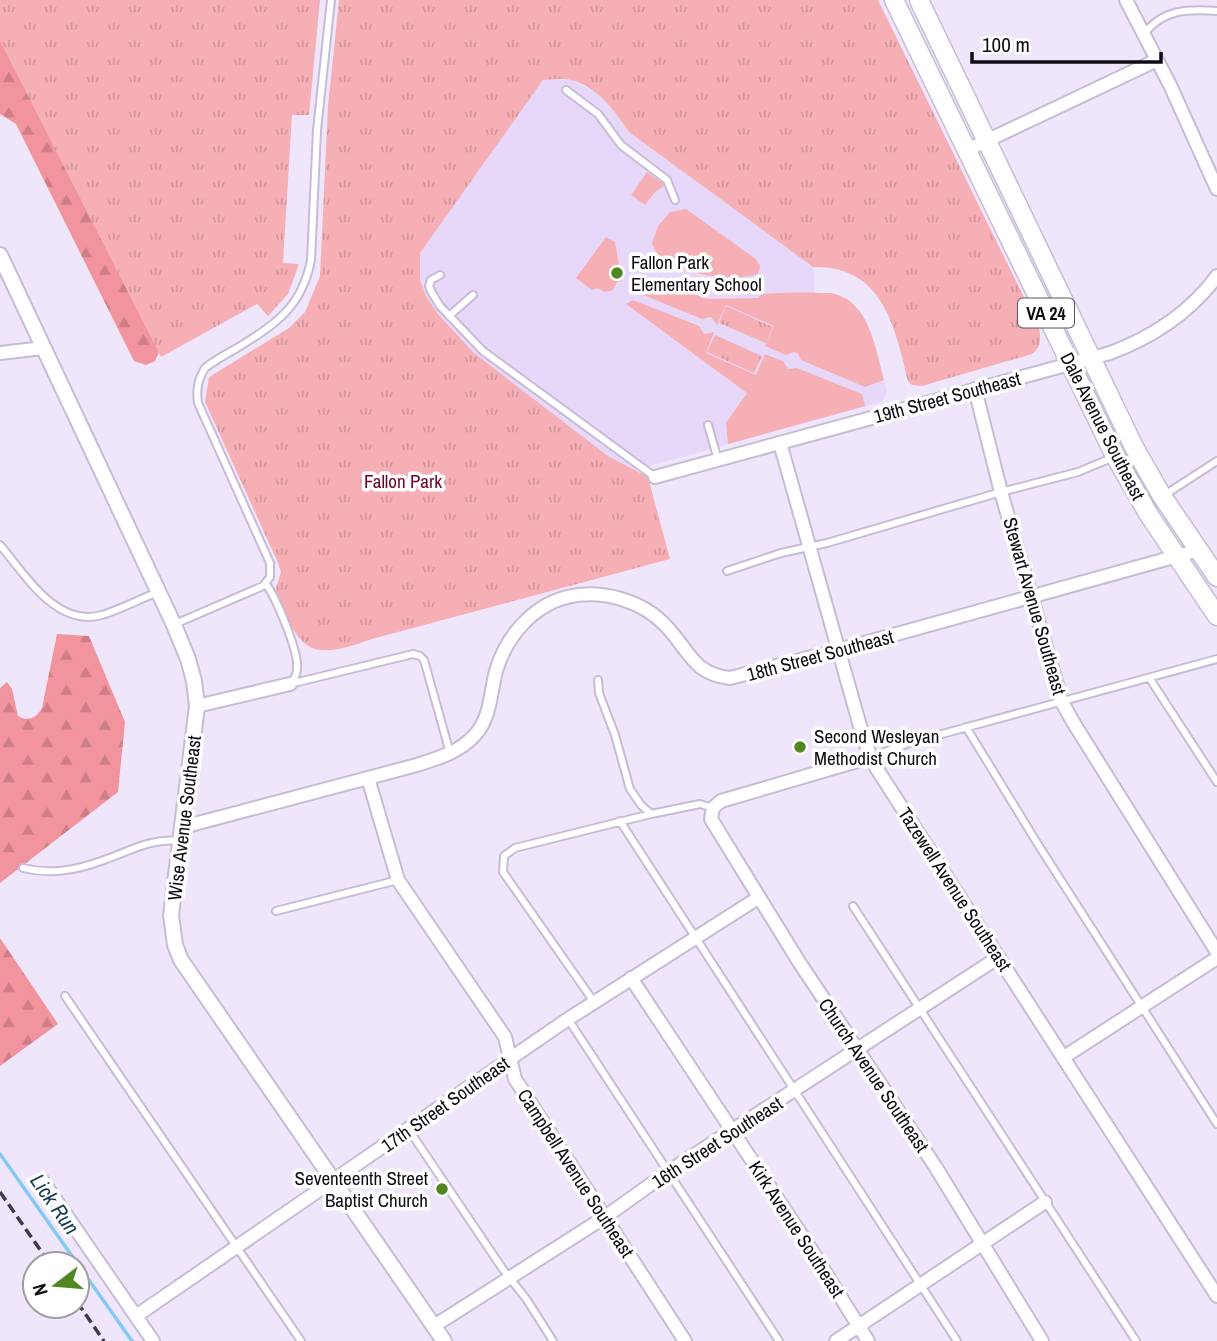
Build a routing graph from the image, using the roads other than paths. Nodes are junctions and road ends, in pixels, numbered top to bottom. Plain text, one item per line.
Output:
1 (331, 0) edge
2 (894, 0) edge
3 (919, 0) edge
4 (1126, 0) edge
5 (1217, 10) edge
6 (1144, 34) junction
7 (1157, 60) junction
8 (566, 90) dead end
9 (986, 141) junction
10 (967, 150) junction
11 (1217, 189) edge
12 (675, 200) dead end
13 (0, 255) edge
14 (440, 275) dead end
15 (1217, 276) edge
16 (473, 295) dead end
17 (449, 316) junction
18 (43, 348) junction
19 (0, 353) edge
20 (1091, 358) junction
21 (1070, 364) junction
22 (975, 389) junction
23 (708, 425) dead end
24 (780, 443) junction
25 (1115, 456) junction
26 (718, 460) junction
27 (1217, 461) edge
28 (655, 477) joint
29 (1001, 492) junction
30 (1162, 496) junction
31 (0, 545) edge
32 (810, 547) junction
33 (1176, 556) junction
34 (1207, 556) edge
35 (727, 571) dead end
36 (1217, 577) edge
37 (266, 584) junction
38 (158, 592) junction
39 (1031, 597) junction
40 (1217, 616) edge
41 (174, 625) junction
42 (839, 650) junction
43 (1217, 659) edge
44 (1150, 678) junction
45 (597, 680) dead end
46 (290, 684) junction
47 (1062, 702) junction
48 (197, 706) junction
49 (967, 727) junction
50 (450, 754) junction
51 (871, 757) junction
52 (368, 778) junction
53 (1217, 782) edge
54 (713, 807) junction
55 (651, 814) junction
56 (620, 821) junction
57 (182, 834) junction
58 (23, 868) dead end
59 (398, 880) junction
60 (758, 898) junction
61 (853, 906) dead end
62 (276, 911) dead end
63 (695, 938) junction
64 (1217, 952) edge
65 (999, 957) junction
66 (1217, 958) edge
67 (631, 978) junction
68 (65, 996) dead end
69 (594, 1002) junction
70 (1142, 1007) junction
71 (920, 1008) junction
72 (568, 1019) junction
73 (857, 1049) junction
74 (1064, 1057) junction
75 (511, 1058) junction
76 (795, 1091) junction
77 (1217, 1124) edge
78 (409, 1130) junction
79 (733, 1131) junction
80 (668, 1172) junction
81 (42, 1180) dead end
82 (333, 1181) junction
83 (1045, 1202) junction
84 (605, 1217) junction
85 (982, 1245) junction
86 (236, 1246) junction
87 (510, 1277) junction
88 (920, 1285) junction
89 (1217, 1296) edge
90 (136, 1316) junction
91 (434, 1326) junction
92 (859, 1326) junction
93 (153, 1341) edge
94 (301, 1341) edge
95 (444, 1341) edge
96 (553, 1341) edge
97 (685, 1341) edge
98 (779, 1341) edge
99 (836, 1341) edge
100 (868, 1341) edge
101 (957, 1341) edge
102 (1042, 1341) edge
103 (1136, 1341) edge

1 - 37 lane
2 - 10 main road, Dale Avenue Southeast / VA 24
3 - 9 main road, Dale Avenue Southeast / VA 24
4 - 6 street
5 - 6 lane
6 - 7 street
7 - 9 street
7 - 11 street
8 - 12 lane
9 - 10 street
9 - 20 main road, Dale Avenue Southeast / VA 24
10 - 21 main road, Dale Avenue Southeast / VA 24
13 - 18 street, Wise Avenue Southeast
14 - 17 lane
15 - 20 street, 19th Street Southeast
16 - 17 lane
17 - 28 lane
18 - 19 street
18 - 38 street, Wise Avenue Southeast
20 - 21 street, 19th Street Southeast
20 - 30 main road, Dale Avenue Southeast / VA 24
21 - 22 street, 19th Street Southeast
21 - 25 main road, Dale Avenue Southeast / VA 24
22 - 24 street, 19th Street Southeast
22 - 29 street, Stewart Avenue Southeast
23 - 26 lane
24 - 26 street, 19th Street Southeast
24 - 32 street, Tazewell Avenue Southeast
25 - 29 lane
25 - 33 main road, Dale Avenue Southeast / VA 24
26 - 28 street, 19th Street Southeast
27 - 30 lane
29 - 32 lane
29 - 39 street, Stewart Avenue Southeast
30 - 34 main road, Dale Avenue Southeast / VA 24
31 - 38 lane
32 - 35 lane
32 - 42 street, Tazewell Avenue Southeast
33 - 34 street, 18th Street Southeast
33 - 39 street, 18th Street Southeast
33 - 40 main road, Dale Avenue Southeast / VA 24
34 - 36 main road, Dale Avenue Southeast / VA 24
37 - 41 lane
37 - 46 lane
38 - 41 street, Wise Avenue Southeast
39 - 42 street, 18th Street Southeast
39 - 47 street, Stewart Avenue Southeast
41 - 48 street, Wise Avenue Southeast
42 - 50 street, 18th Street Southeast
42 - 51 street, Tazewell Avenue Southeast
43 - 44 lane
44 - 47 lane
44 - 53 lane
45 - 55 lane
46 - 48 street
46 - 50 lane
47 - 49 lane
47 - 64 street, Stewart Avenue Southeast
48 - 57 street, Wise Avenue Southeast
49 - 51 lane
49 - 70 lane
50 - 52 street, 18th Street Southeast
51 - 54 street
51 - 65 street, Tazewell Avenue Southeast
52 - 57 street, 18th Street Southeast
52 - 59 street, Campbell Avenue Southeast
54 - 55 lane
54 - 60 street, Church Avenue Southeast
55 - 56 lane
56 - 63 lane
56 - 69 lane
57 - 58 lane
57 - 82 street, Wise Avenue Southeast
59 - 62 lane
59 - 75 street, Campbell Avenue Southeast
60 - 63 street, 17th Street Southeast
60 - 73 street, Church Avenue Southeast
61 - 71 lane
63 - 67 street, 17th Street Southeast
63 - 76 lane
65 - 71 street, 16th Street Southeast
65 - 74 street, Tazewell Avenue Southeast
66 - 70 street
67 - 69 street, 17th Street Southeast
67 - 79 street, Kirk Avenue Southeast
68 - 86 lane
69 - 72 street, 17th Street Southeast
70 - 74 street
70 - 77 lane
71 - 73 street, 16th Street Southeast
71 - 83 lane
72 - 75 street, 17th Street Southeast
72 - 80 lane
73 - 76 street, 16th Street Southeast
73 - 85 street, Church Avenue Southeast
74 - 89 street, Tazewell Avenue Southeast
75 - 78 street, 17th Street Southeast
75 - 84 street, Campbell Avenue Southeast
76 - 79 street, 16th Street Southeast
76 - 88 lane
78 - 82 street, 17th Street Southeast
78 - 87 lane
79 - 80 street, 16th Street Southeast
79 - 92 street, Kirk Avenue Southeast
80 - 84 street, 16th Street Southeast
80 - 98 lane
81 - 90 street
82 - 86 street, 17th Street Southeast
82 - 91 street, Wise Avenue Southeast
83 - 85 street
83 - 103 lane
84 - 87 street, 16th Street Southeast
84 - 97 street, Campbell Avenue Southeast
85 - 88 street
85 - 102 street, Church Avenue Southeast
86 - 90 street, 17th Street Southeast
86 - 94 lane
87 - 91 street, 16th Street Southeast
87 - 96 lane
88 - 92 street
88 - 101 lane
90 - 93 street
91 - 95 street, Wise Avenue Southeast
92 - 99 street
92 - 100 street, Kirk Avenue Southeast

